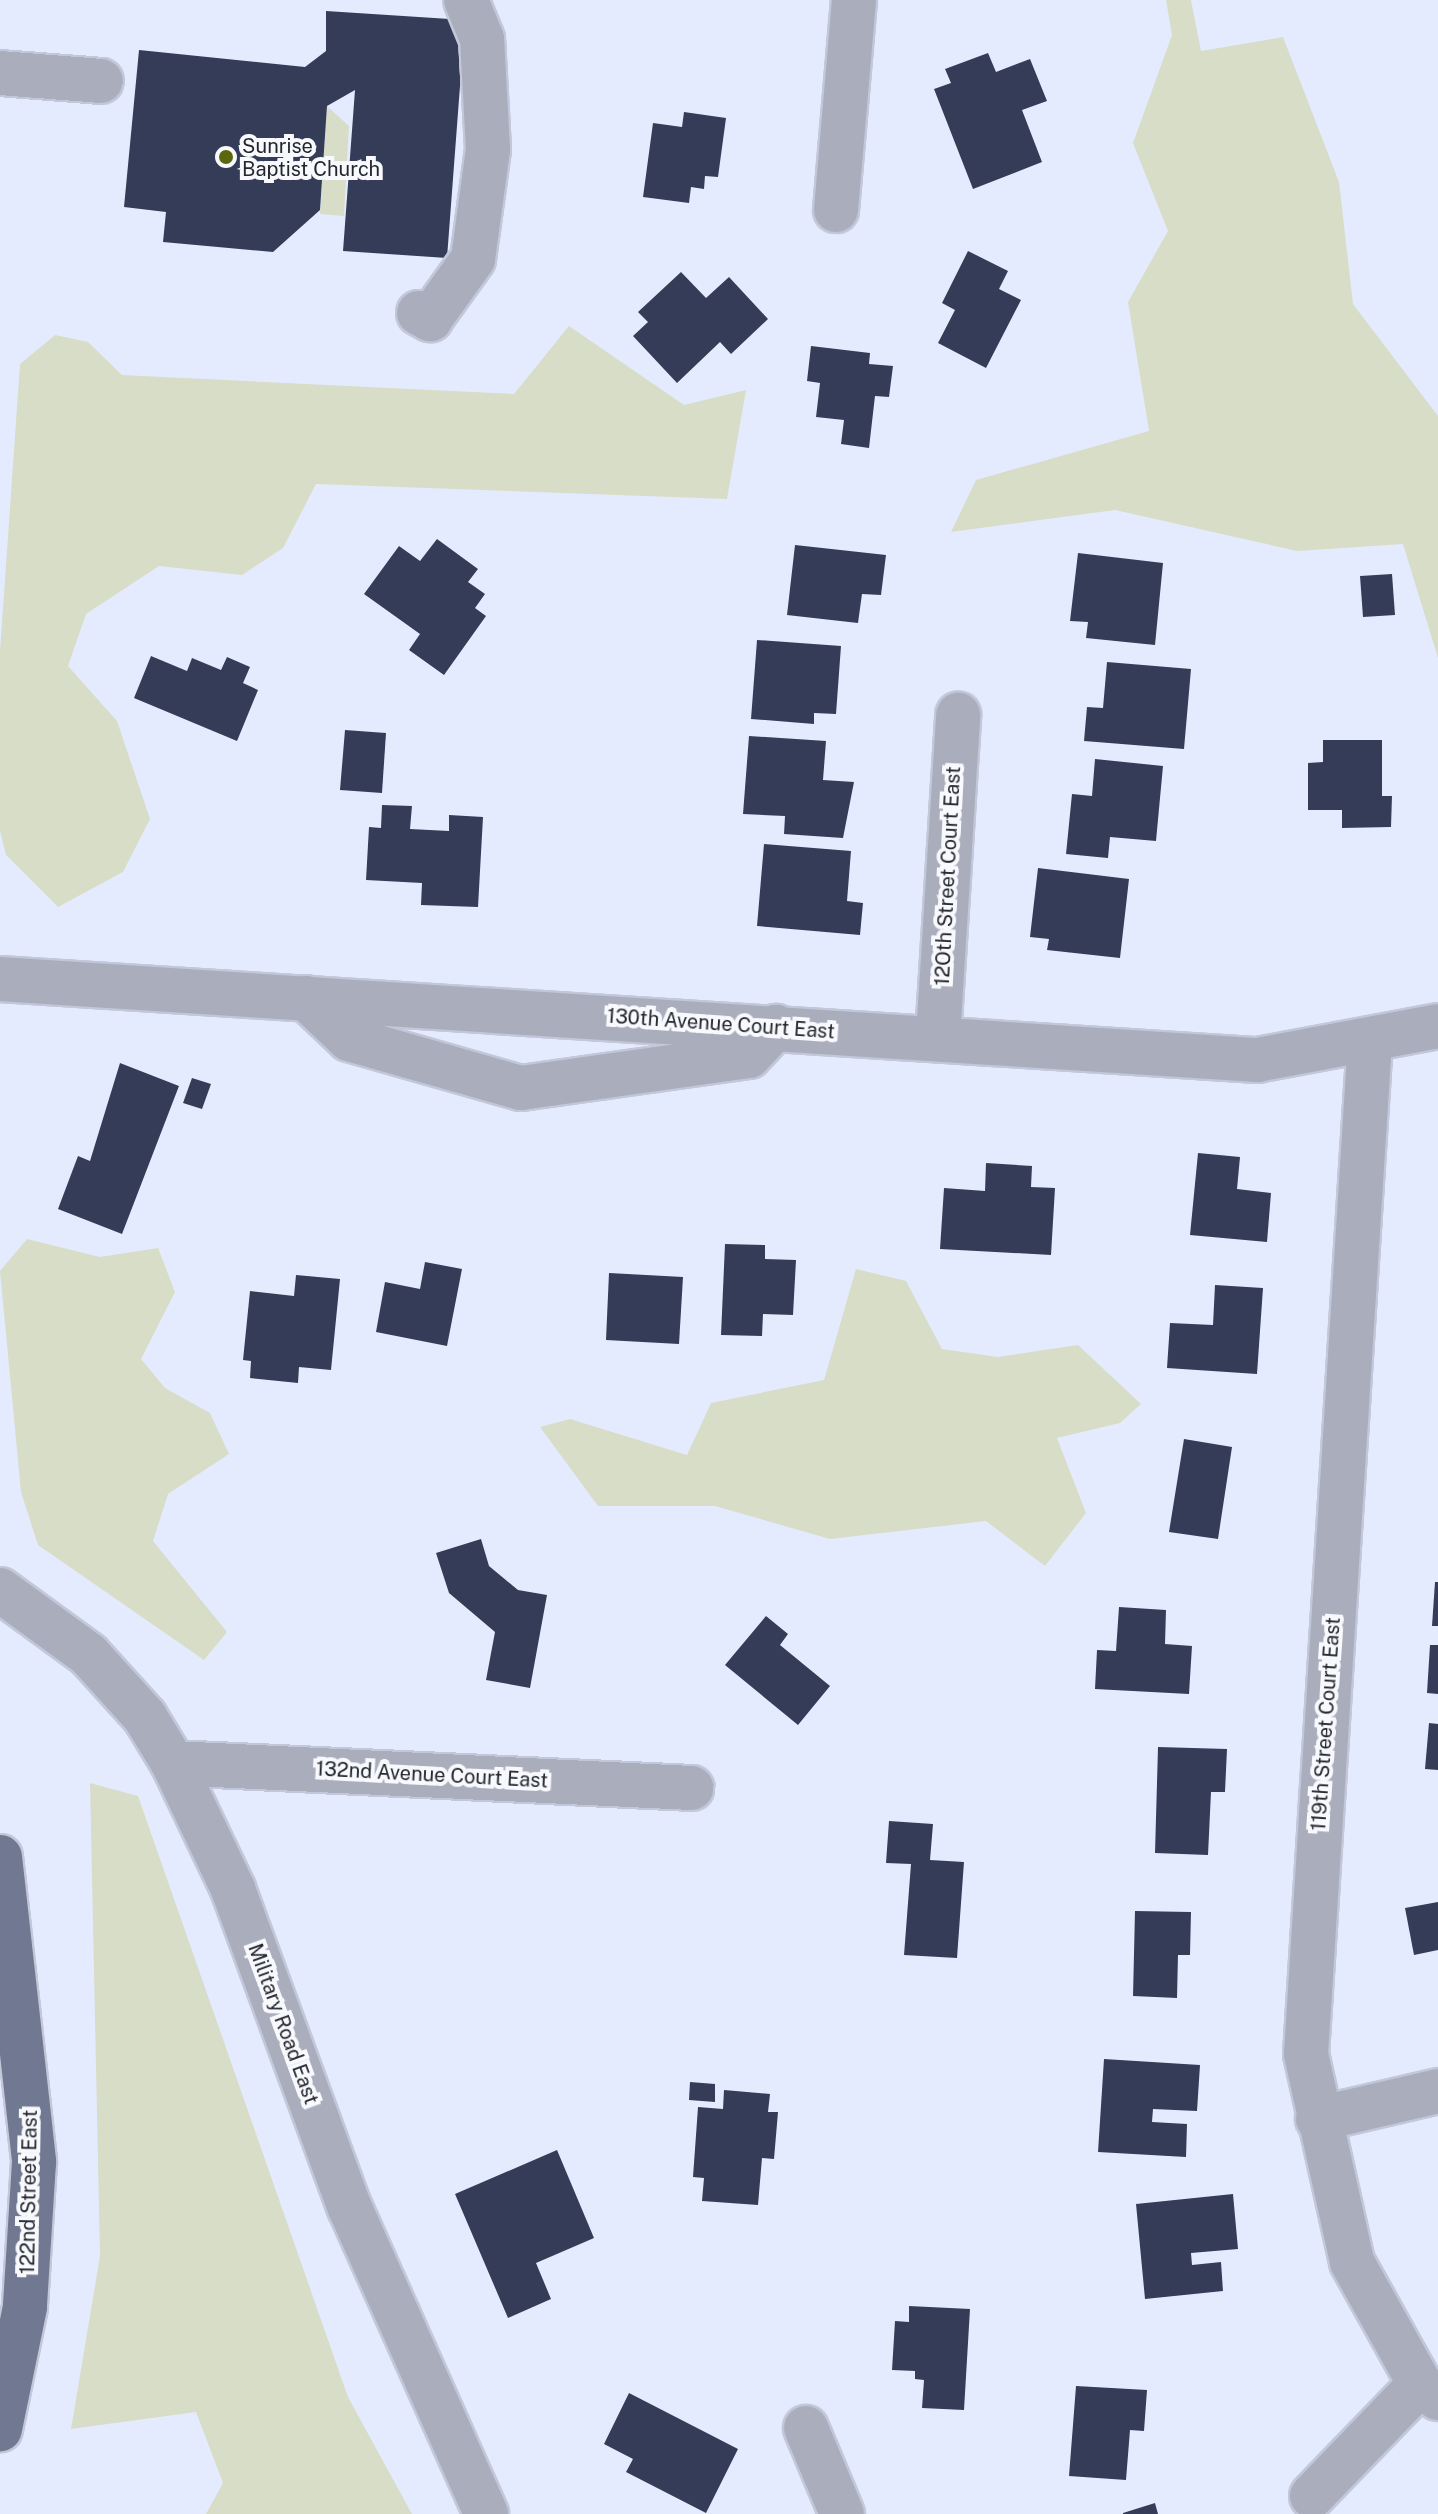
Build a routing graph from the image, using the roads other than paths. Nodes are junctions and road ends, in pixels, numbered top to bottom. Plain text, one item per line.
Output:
1 (466, 0) edge
2 (854, 0) edge
3 (0, 73) edge
4 (101, 81) dead end
5 (836, 210) dead end
6 (419, 313) dead end
7 (958, 715) dead end
8 (0, 979) edge
9 (306, 998) junction
10 (1438, 1026) edge
11 (776, 1027) junction
12 (938, 1037) junction
13 (1370, 1040) junction
14 (0, 1590) edge
15 (173, 1763) junction
16 (691, 1788) dead end
17 (0, 1857) edge
18 (1438, 2091) edge
19 (1318, 2119) junction
20 (1429, 2391) edge
21 (3, 2406) edge
22 (806, 2428) dead end
23 (1312, 2496) dead end
24 (486, 2514) edge
25 (842, 2514) edge

1 - 6 street
2 - 5 street
3 - 4 street
7 - 12 street, 12Oth Street Court East
8 - 9 street, 130th Avenue Court East
9 - 11 street, 130th Avenue Court East
9 - 11 street
10 - 13 street, 130th Avenue Court East
11 - 12 street, 130th Avenue Court East
12 - 13 street, 130th Avenue Court East
13 - 19 street, 119th Street Court East
14 - 15 street, Military Road East
15 - 16 street, 132nd Avenue Court East
15 - 24 street, Military Road East
17 - 21 main road, 122nd Street East
18 - 19 street
19 - 20 street, 119th Street Court East
20 - 23 street
22 - 25 street

